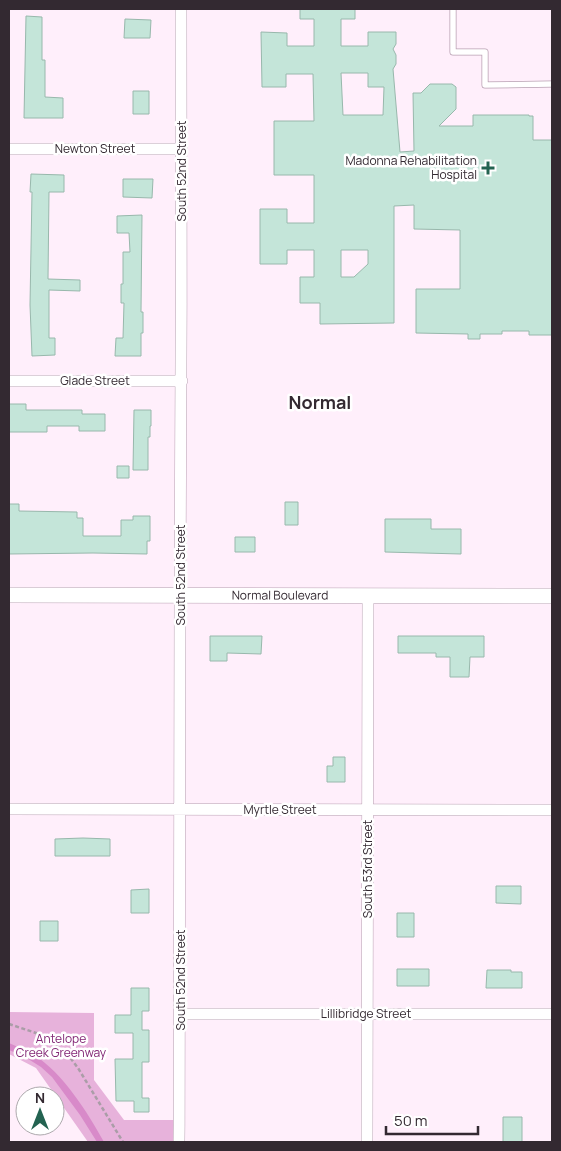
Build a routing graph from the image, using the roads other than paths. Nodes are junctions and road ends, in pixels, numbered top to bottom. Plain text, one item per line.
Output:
1 (181, 9) edge
2 (453, 9) edge
3 (552, 84) edge
4 (9, 149) edge
5 (182, 149) junction
6 (9, 381) edge
7 (182, 381) junction
8 (9, 594) edge
9 (180, 595) junction
10 (368, 595) junction
11 (552, 596) edge
12 (9, 810) edge
13 (181, 810) junction
14 (368, 810) junction
15 (552, 810) edge
16 (180, 1014) junction
17 (368, 1014) junction
18 (552, 1014) edge
19 (179, 1142) edge
20 (367, 1142) edge

1 - 5 street, South 52nd Street
2 - 3 lane
4 - 5 street, Newton Street
5 - 7 street, South 52nd Street
6 - 7 street, Glade Street
7 - 9 street, South 52nd Street
8 - 9 main road, Normal Boulevard
9 - 10 main road, Normal Boulevard
9 - 13 street, South 52nd Street
10 - 11 main road, Normal Boulevard
10 - 14 street, South 53rd Street
12 - 13 street, Myrtle Street
13 - 14 street, Myrtle Street
13 - 16 street, South 52nd Street
14 - 15 street, Myrtle Street
14 - 17 street, South 53rd Street
16 - 17 street, Lillibridge Street
16 - 19 street, South 52nd Street
17 - 18 street, Lillibridge Street
17 - 20 street, South 53rd Street

